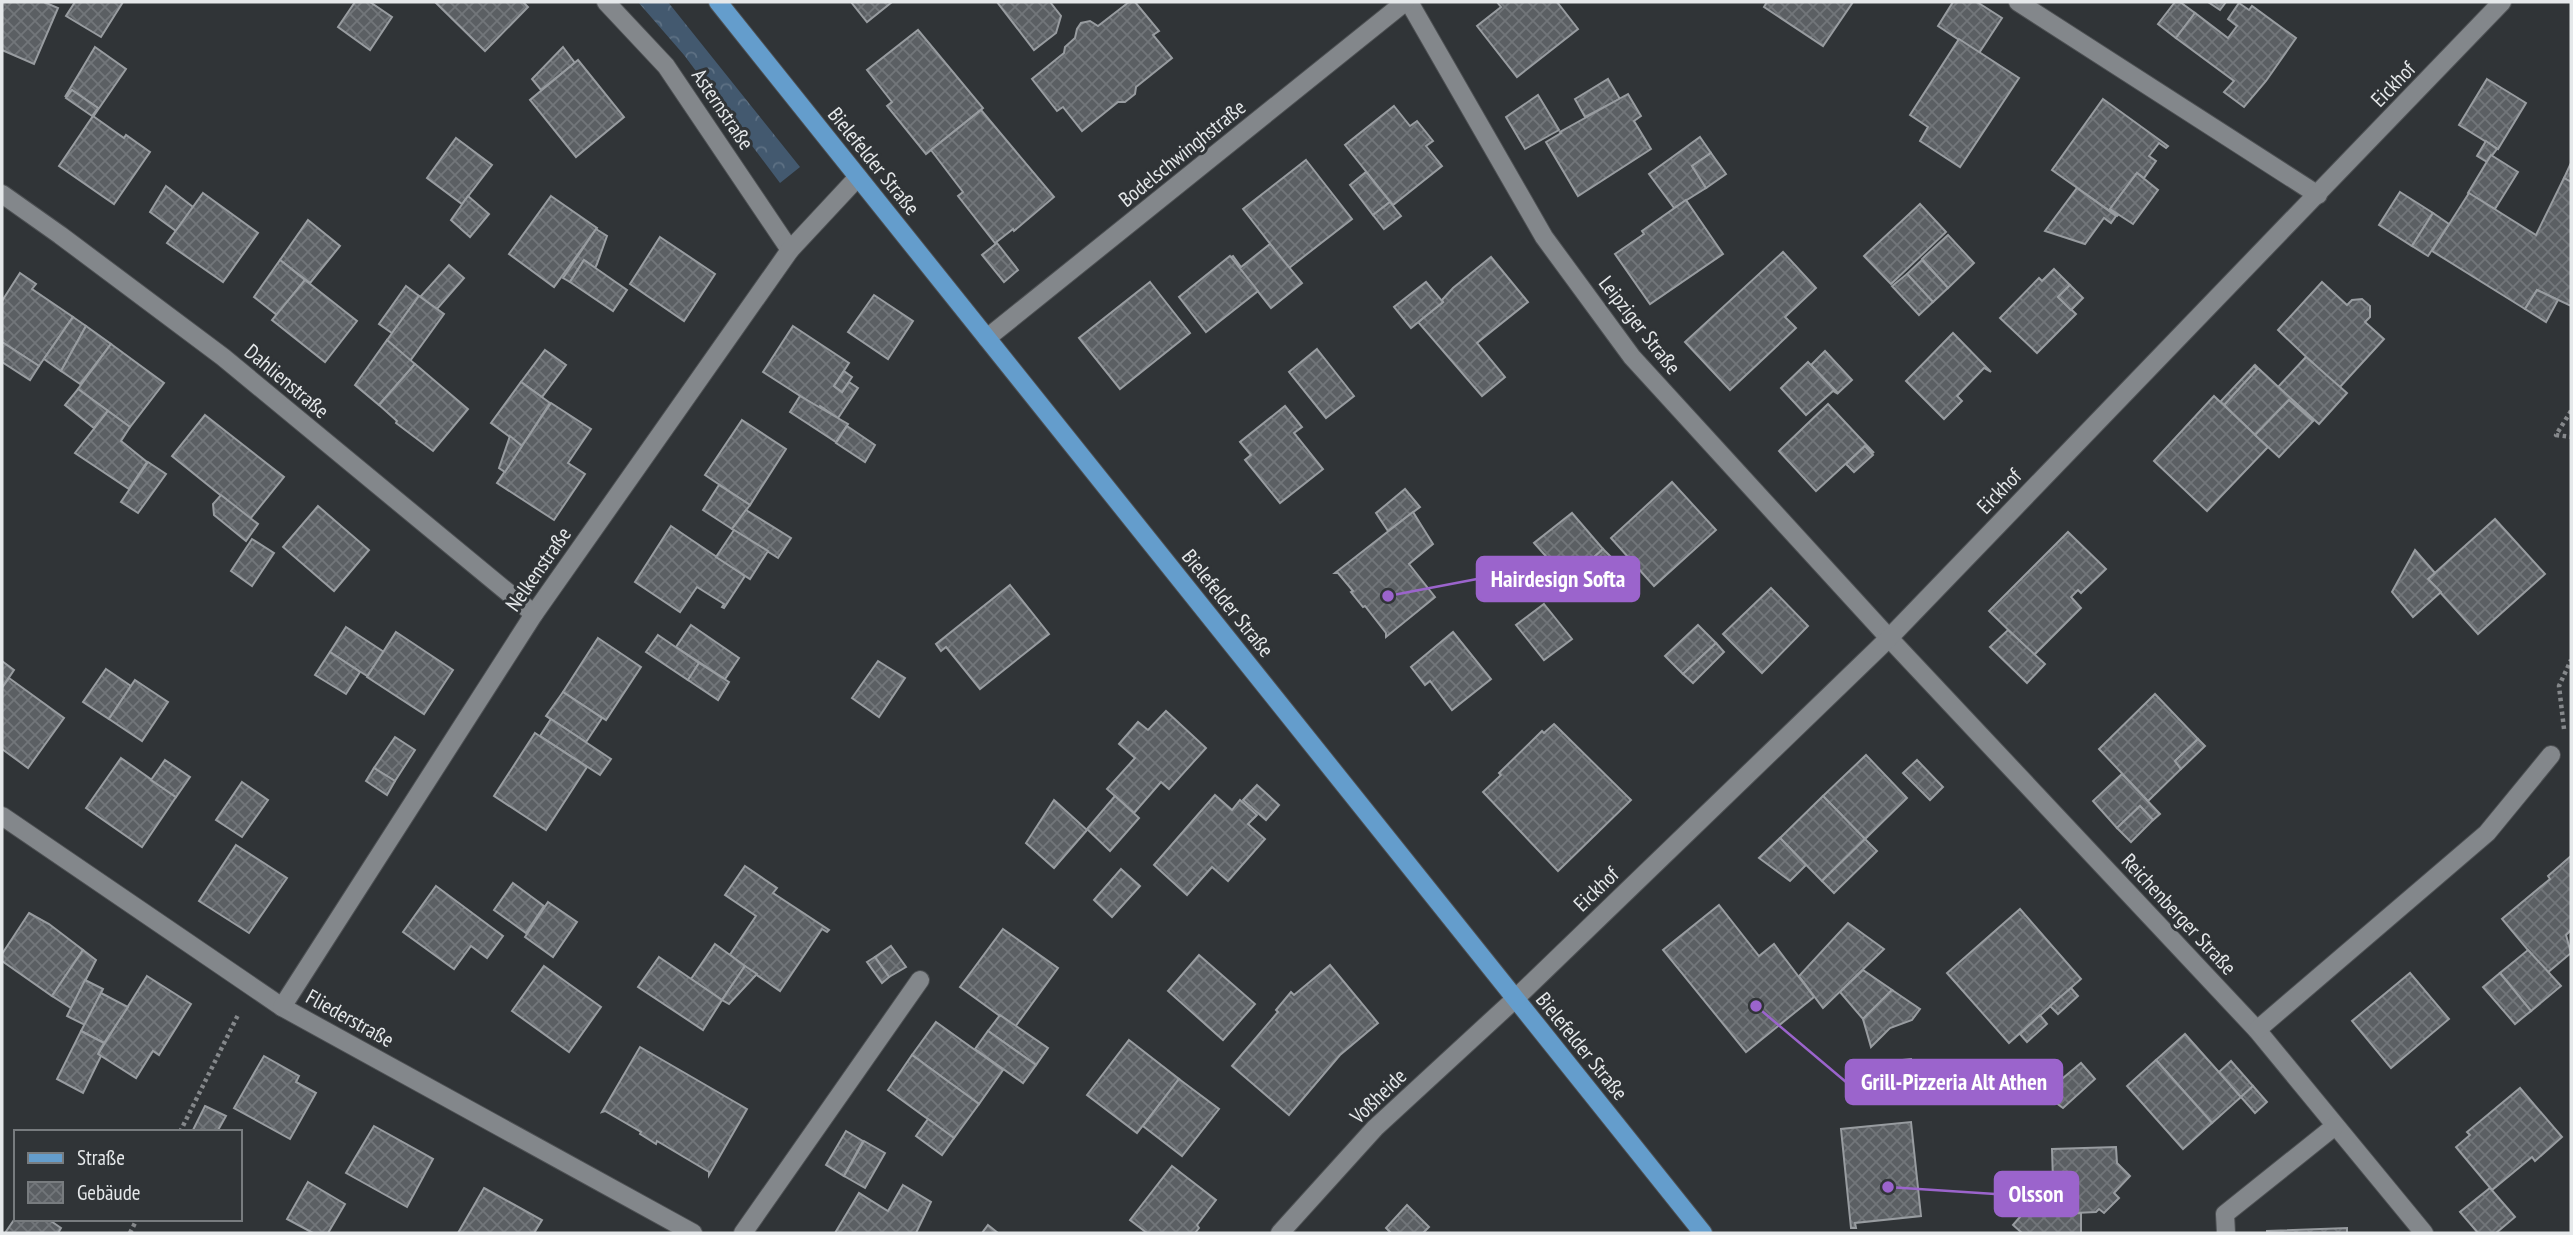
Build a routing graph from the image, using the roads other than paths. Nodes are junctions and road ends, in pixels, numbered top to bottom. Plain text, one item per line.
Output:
1 (606, 2) edge
2 (718, 2) edge
3 (1407, 2) edge
4 (2018, 2) edge
5 (2502, 2) edge
6 (858, 177) junction
7 (2, 194) edge
8 (2318, 195) junction
9 (790, 250) junction
10 (988, 338) junction
11 (534, 614) junction
12 (1889, 638) junction
13 (2551, 755) road end
14 (2, 816) edge
15 (920, 981) dead end
16 (1515, 999) junction
17 (282, 1007) junction
18 (2257, 1030) junction
19 (2335, 1126) junction
20 (693, 1233) edge
21 (743, 1233) edge
22 (1280, 1233) edge
23 (1703, 1233) edge
24 (2226, 1233) edge
25 (2424, 1233) edge

1 - 9 street, Asternstraße
2 - 6 main road, Bielefelder Straße
3 - 10 street, Bodelschwinghstraße
3 - 12 street, Leipziger Straße
4 - 8 street
5 - 8 street, Eickhof
6 - 9 street, Nelkenstraße
6 - 10 main road, Bielefelder Straße
7 - 11 street, Dahlienstraße
8 - 12 street, Eickhof
9 - 11 street, Nelkenstraße
10 - 16 main road, Bielefelder Straße
11 - 17 street, Nelkenstraße
12 - 16 street, Eickhof
12 - 18 street, Reichenberger Straße
13 - 18 street
14 - 17 street, Fliederstraße
15 - 21 street
16 - 22 street, Voßheide
16 - 23 main road, Bielefelder Straße
17 - 20 street, Fliederstraße
18 - 19 street, Reichenberger Straße
19 - 24 street
19 - 25 street, Reichenberger Straße

